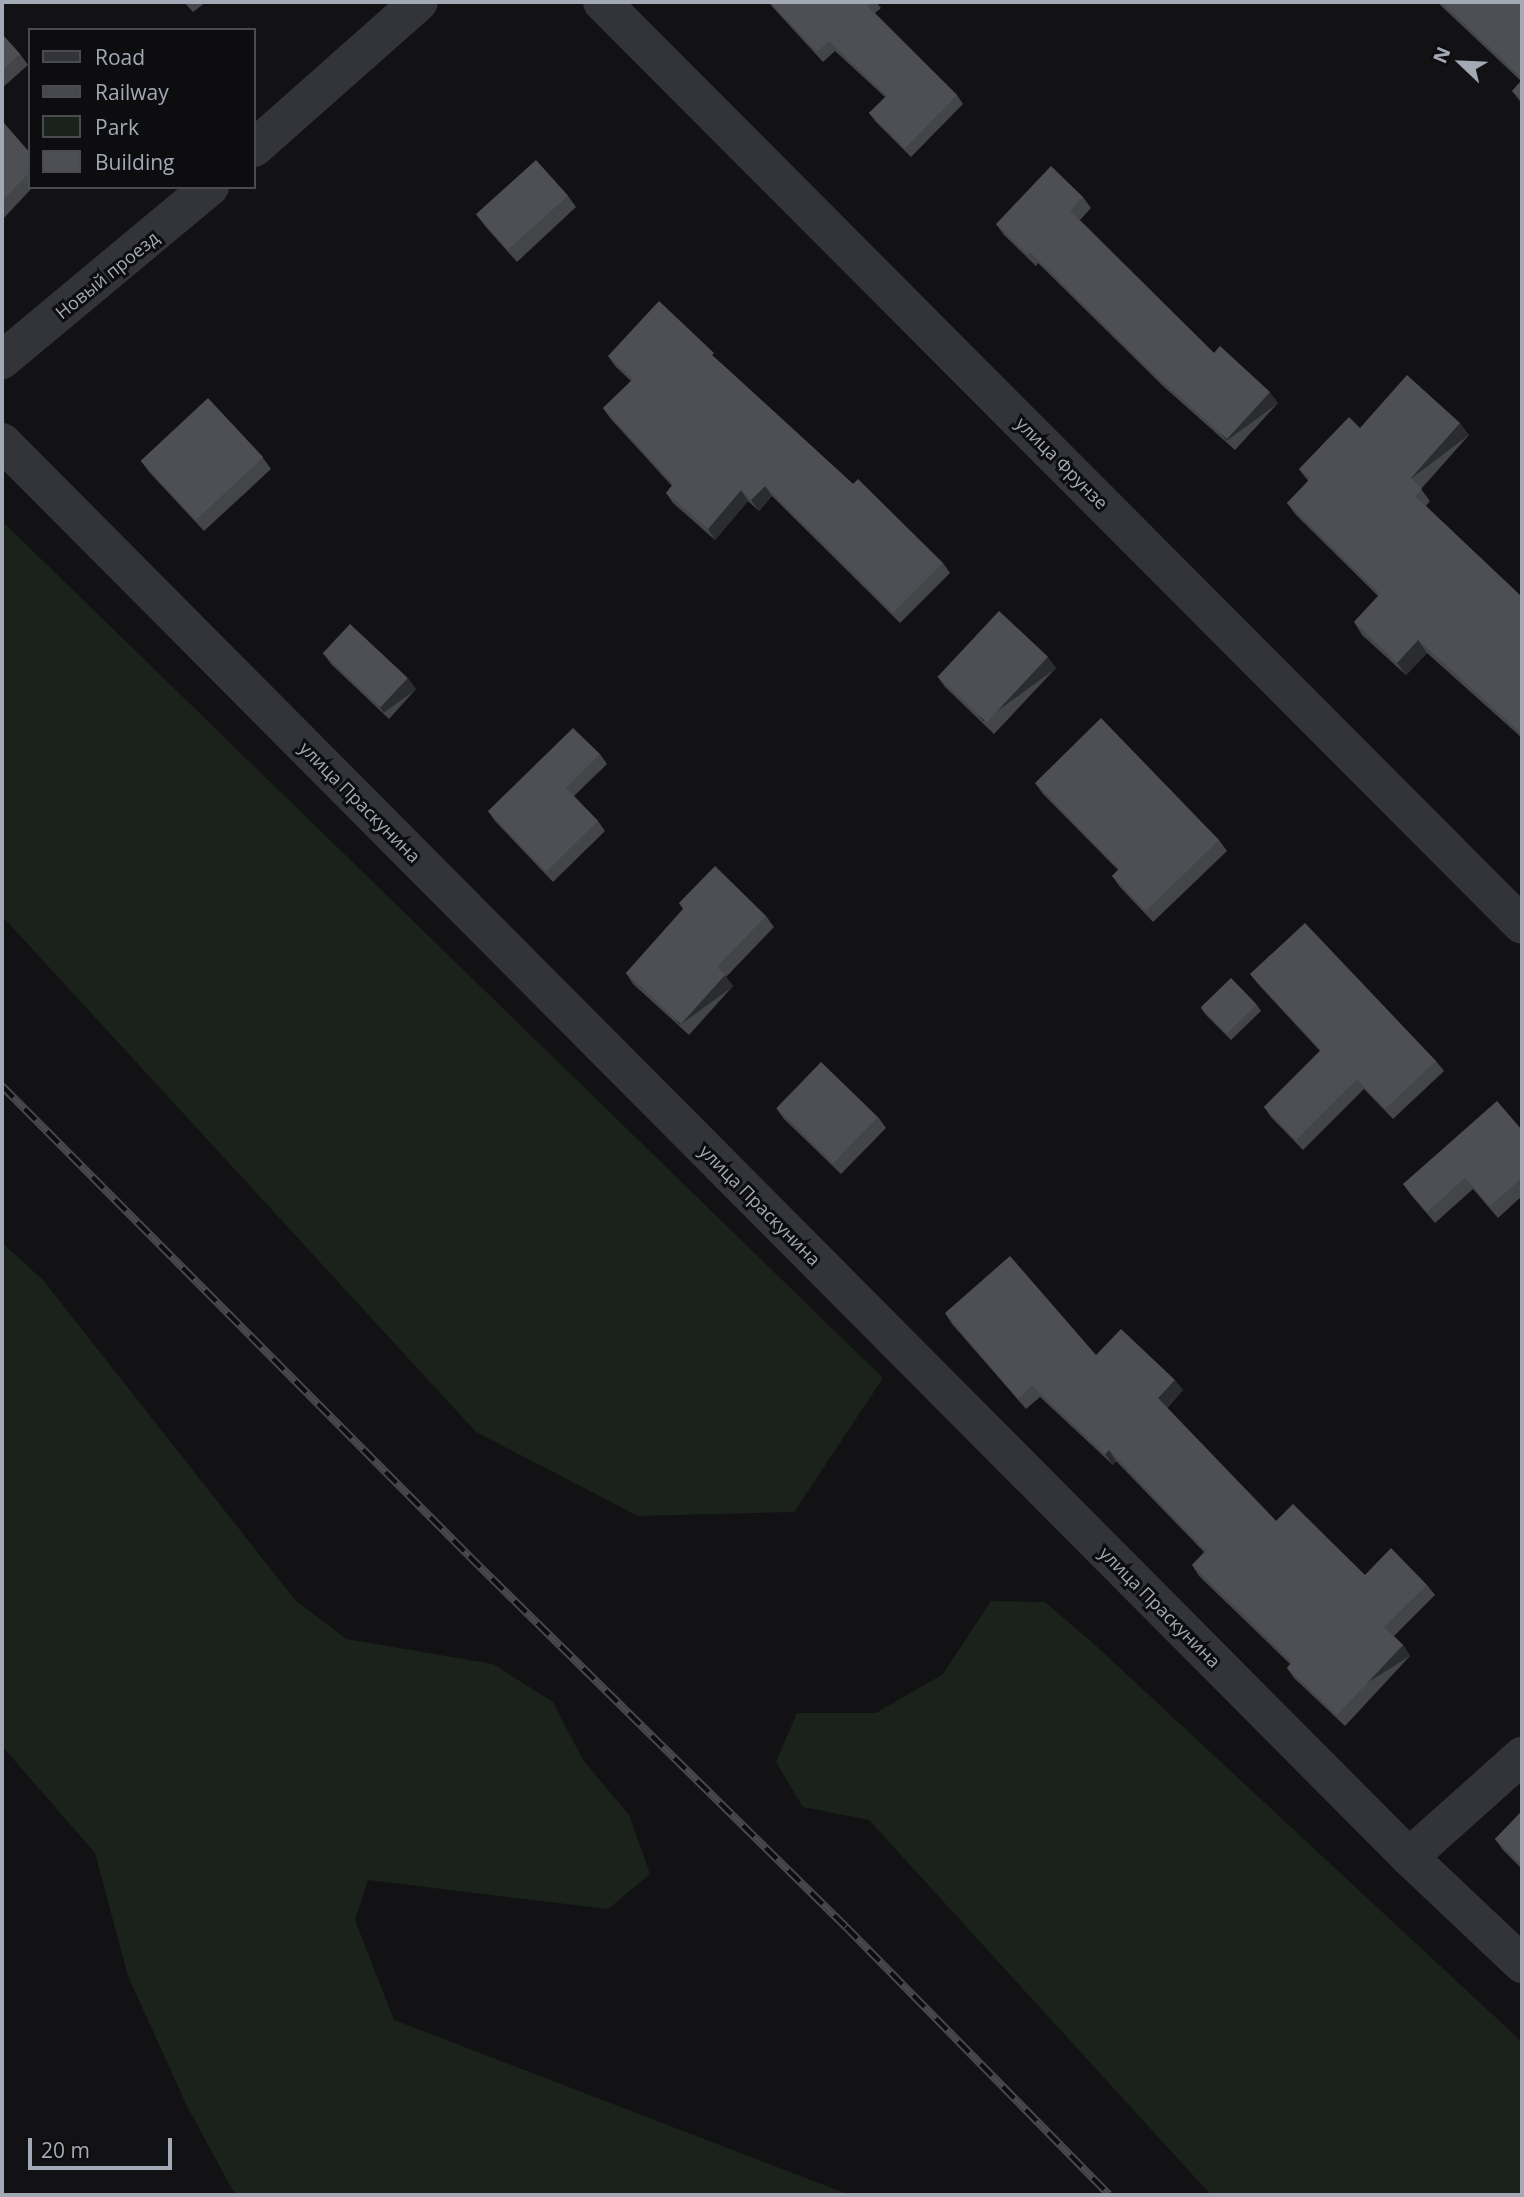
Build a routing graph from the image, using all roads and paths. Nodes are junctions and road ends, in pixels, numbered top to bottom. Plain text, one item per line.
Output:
1 (419, 2) edge
2 (602, 2) edge
3 (256, 146) edge
4 (208, 189) edge
5 (2, 360) edge
6 (2, 442) edge
7 (1522, 925) edge
8 (1522, 1756) edge
9 (1409, 1857) junction
10 (1522, 1964) edge

1 - 3 street
2 - 7 street, улица Фрунзе
4 - 5 street, Новый проезд
6 - 9 street, улица Праскунина
8 - 9 street
9 - 10 street, улица Праскунина

